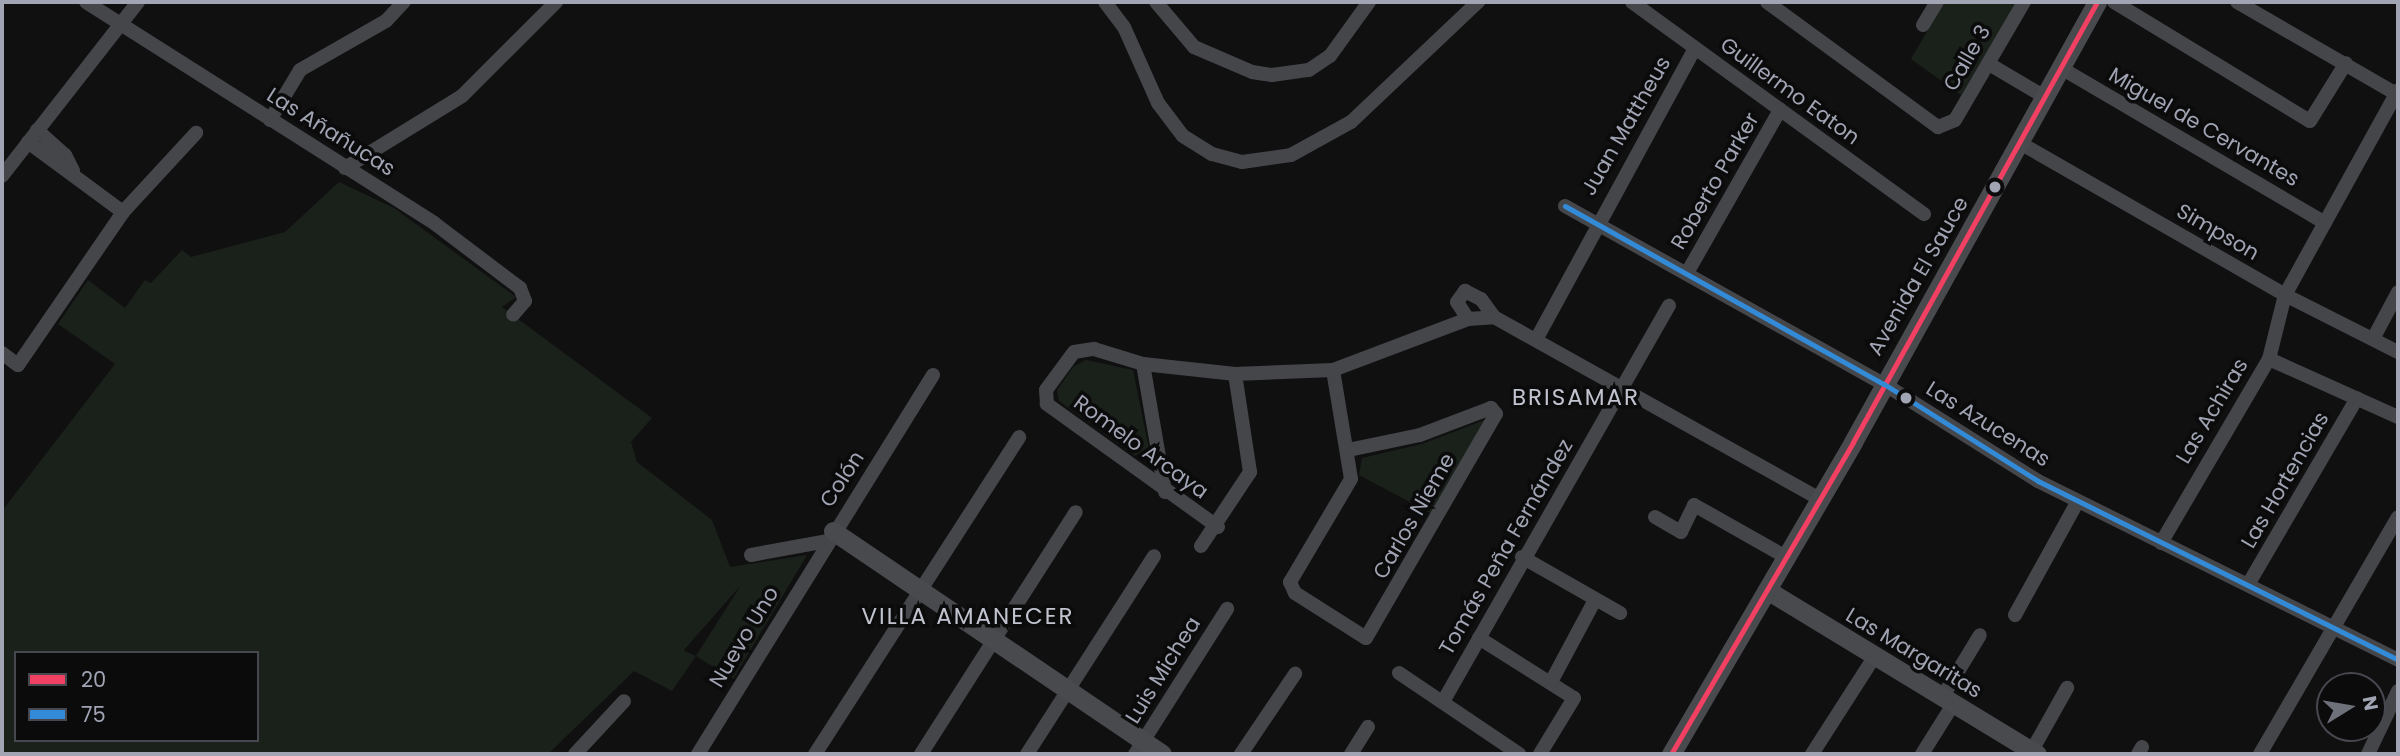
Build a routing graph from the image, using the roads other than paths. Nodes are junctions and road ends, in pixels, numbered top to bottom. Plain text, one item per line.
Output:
1 (86, 2) edge
2 (138, 2) edge
3 (404, 2) edge
4 (556, 2) edge
5 (1105, 2) edge
6 (1156, 2) edge
7 (1368, 2) edge
8 (1478, 2) edge
9 (1632, 2) edge
10 (1767, 2) edge
11 (1937, 2) edge
12 (2024, 2) edge
13 (2097, 2) edge
14 (2114, 2) edge
15 (2237, 2) edge
16 (119, 23) junction
17 (1923, 25) dead end
18 (1695, 48) junction
19 (2346, 63) junction
20 (1989, 64) junction
21 (2061, 68) junction
22 (2398, 93) edge
23 (2045, 97) junction
24 (1780, 110) junction
25 (270, 120) junction
26 (196, 133) dead end
27 (33, 136) junction
28 (2020, 143) junction
29 (345, 169) junction
30 (2, 176) edge
31 (1565, 206) dead end
32 (123, 212) junction
33 (1924, 214) dead end
34 (1596, 222) junction
35 (2325, 223) junction
36 (1687, 273) junction
37 (2398, 292) edge
38 (2285, 295) junction
39 (1669, 306) dead end
40 (513, 315) dead end
41 (1493, 317) junction
42 (1468, 319) junction
43 (1538, 338) junction
44 (2373, 339) junction
45 (2398, 352) edge
46 (2, 353) edge
47 (2269, 359) junction
48 (1143, 364) junction
49 (1333, 370) junction
50 (1235, 374) junction
51 (933, 375) dead end
52 (1884, 384) junction
53 (1623, 388) junction
54 (2357, 398) junction
55 (2398, 417) edge
56 (1019, 437) dead end
57 (1348, 450) junction
58 (1165, 492) junction
59 (1820, 499) junction
60 (2078, 502) junction
61 (1076, 512) dead end
62 (1655, 517) dead end
63 (2398, 517) edge
64 (1218, 527) junction
65 (830, 536) junction
66 (2161, 543) junction
67 (1201, 546) dead end
68 (751, 555) dead end
69 (1154, 556) dead end
70 (1522, 557) junction
71 (1786, 557) junction
72 (2249, 583) junction
73 (919, 590) junction
74 (1767, 590) junction
75 (1595, 600) junction
76 (1227, 609) dead end
77 (1620, 613) dead end
78 (2015, 615) dead end
79 (2334, 626) junction
80 (1980, 635) dead end
81 (991, 638) junction
82 (1479, 638) junction
83 (1875, 656) junction
84 (2398, 660) edge
85 (1399, 673) dead end
86 (1295, 674) dead end
87 (1551, 682) junction
88 (2067, 688) dead end
89 (1067, 690) junction
90 (2398, 691) edge
91 (1948, 699) junction
92 (1444, 700) junction
93 (624, 701) dead end
94 (1368, 727) dead end
95 (1139, 748) edge
96 (2033, 753) edge
97 (576, 754) edge
98 (698, 754) edge
99 (815, 754) edge
100 (921, 754) edge
101 (1027, 754) edge
102 (1162, 754) edge
103 (1241, 754) edge
104 (1351, 754) edge
105 (1520, 754) edge
106 (1540, 754) edge
107 (1671, 754) edge
108 (1812, 754) edge
109 (1922, 754) edge
110 (2260, 754) edge
111 (2368, 754) edge

1 - 16 street, Las Añañucas
2 - 16 street
3 - 25 street
4 - 29 street
5 - 8 street
6 - 7 street
9 - 18 street, Guillermo Eaton
10 - 20 street, Calle 3
11 - 17 street
12 - 20 street, Calle 3
13 - 21 main road, Avenida El Sauce
14 - 19 street
15 - 19 street
16 - 25 street, Las Añañucas
16 - 27 street
18 - 24 street, Guillermo Eaton
18 - 34 street, Juan Mattheus
19 - 22 street
20 - 23 street
21 - 23 main road, Avenida El Sauce
21 - 35 street, Miguel de Cervantes
22 - 35 street, Las Achiras
23 - 28 main road, Avenida El Sauce
24 - 33 street, Guillermo Eaton
24 - 36 street, Roberto Parker
25 - 29 street, Las Añañucas
26 - 32 street
27 - 30 street
27 - 32 street
28 - 38 street, Simpson
28 - 52 main road, Avenida El Sauce
29 - 40 street, Las Añañucas
31 - 34 street, Las Azucenas
32 - 46 street
34 - 36 street, Las Azucenas
34 - 43 street, Juan Mattheus
35 - 38 street, Las Achiras
36 - 52 street, Las Azucenas
37 - 44 street
38 - 44 street, Simpson
38 - 47 street, Las Achiras
39 - 53 street, Tomás Peña Fernández
41 - 42 street
41 - 42 street
41 - 43 street
42 - 49 street
43 - 53 street
44 - 45 street, Simpson
47 - 54 street
47 - 66 street, Las Achiras
48 - 50 street
48 - 58 street
48 - 58 street, Romelo Arcaya
49 - 50 street
49 - 57 street
50 - 64 street
51 - 65 street, Colón
52 - 59 main road, Avenida El Sauce
52 - 60 street, Las Azucenas
53 - 59 street
53 - 70 street, Tomás Peña Fernández
54 - 55 street
54 - 72 street, Las Hortencias
56 - 73 street
57 - 57 street, Carlos Nieme
58 - 64 street, Romelo Arcaya
59 - 71 main road, Avenida El Sauce
60 - 66 street, Las Azucenas
60 - 78 street
61 - 81 street
62 - 71 street
63 - 79 street
64 - 67 street
65 - 68 street, Colón
65 - 73 main road
65 - 98 street, Nuevo Uno
66 - 72 street, Las Azucenas
69 - 89 street
70 - 75 street
70 - 82 street, Tomás Peña Fernández
71 - 74 main road, Avenida El Sauce
72 - 79 street, Las Azucenas
73 - 81 main road
73 - 99 street
74 - 83 main road, Las Margaritas
74 - 107 main road, Avenida El Sauce
75 - 77 street
75 - 87 street
76 - 95 street, Luis Michea
79 - 84 street, Las Azucenas
79 - 110 street
80 - 91 street
81 - 89 main road
81 - 100 street
82 - 87 street
82 - 92 street, Tomás Peña Fernández
83 - 91 main road, Las Margaritas
83 - 108 street
85 - 92 street
86 - 103 street
87 - 106 street
88 - 96 street
89 - 95 main road
89 - 101 street
90 - 111 street
91 - 96 main road, Las Margaritas
91 - 109 street
92 - 105 street
93 - 97 street
94 - 104 street
95 - 102 main road

